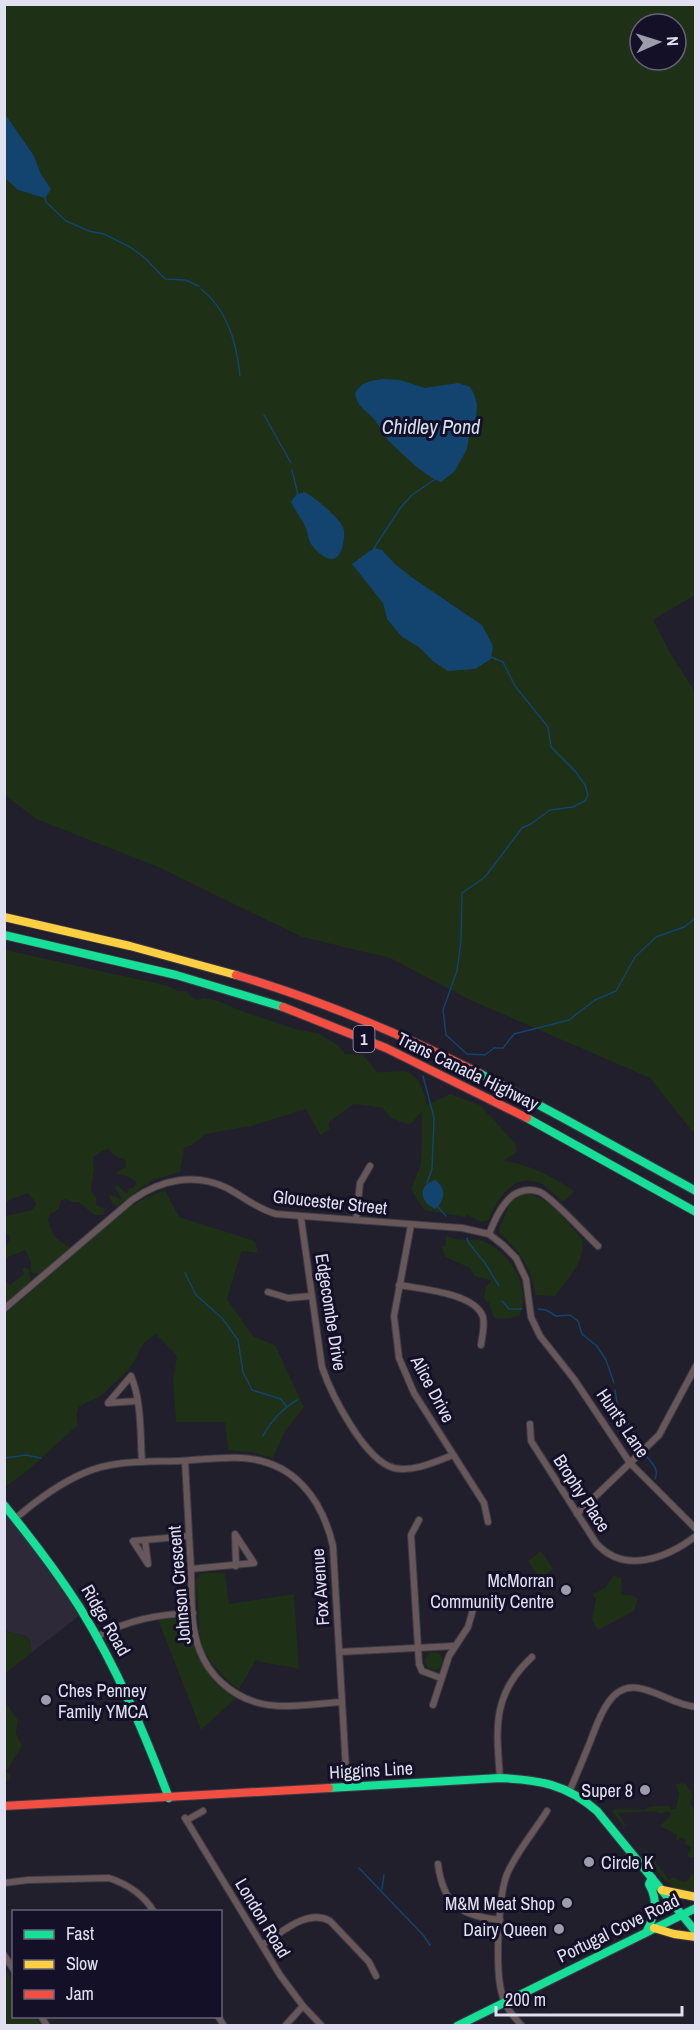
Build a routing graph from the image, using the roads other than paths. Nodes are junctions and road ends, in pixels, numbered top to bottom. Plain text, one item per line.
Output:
1 (4, 917) edge
2 (4, 935) edge
3 (370, 1166) dead end
4 (696, 1191) edge
5 (696, 1212) edge
6 (301, 1218) junction
7 (357, 1220) junction
8 (411, 1225) junction
9 (489, 1234) junction
10 (598, 1246) dead end
11 (399, 1285) junction
12 (268, 1292) dead end
13 (312, 1296) junction
14 (4, 1309) edge
15 (534, 1326) joint
16 (481, 1345) dead end
17 (696, 1366) edge
18 (137, 1401) junction
19 (530, 1424) dead end
20 (453, 1455) junction
21 (184, 1461) junction
22 (142, 1462) junction
23 (630, 1463) junction
24 (4, 1504) edge
25 (577, 1514) junction
26 (16, 1518) junction
27 (418, 1520) dead end
28 (488, 1521) dead end
29 (696, 1529) edge
30 (189, 1536) junction
31 (696, 1536) edge
32 (146, 1540) dead end
33 (236, 1566) junction
34 (191, 1569) junction
35 (474, 1606) dead end
36 (193, 1613) junction
37 (98, 1636) junction
38 (454, 1646) junction
39 (418, 1647) junction
40 (339, 1652) junction
41 (532, 1657) dead end
42 (441, 1678) junction
43 (341, 1702) junction
44 (433, 1705) dead end
45 (696, 1707) edge
46 (500, 1778) junction
47 (347, 1787) junction
48 (570, 1790) junction
49 (169, 1798) junction
50 (4, 1806) edge
51 (203, 1811) dead end
52 (548, 1811) dead end
53 (438, 1864) dead end
54 (652, 1878) junction
55 (4, 1883) edge
56 (662, 1890) junction
57 (696, 1897) edge
58 (696, 1908) edge
59 (153, 1910) edge
60 (682, 1915) junction
61 (500, 1920) junction
62 (651, 1930) junction
63 (696, 1932) edge
64 (696, 1937) edge
65 (262, 1945) junction
66 (376, 1976) dead end
67 (504, 2002) junction
68 (303, 2006) junction
69 (285, 2025) edge
70 (322, 2025) edge
71 (457, 2025) edge
72 (522, 2025) edge

1 - 4 main road, Trans Canada Highway / 1
2 - 5 main road, Trans Canada Highway / 1
3 - 7 street
6 - 7 street, Gloucester Street
6 - 13 street, Edgecombe Drive
6 - 14 street, Gloucester Street
7 - 8 street, Gloucester Street
8 - 9 street, Gloucester Street
8 - 11 street, Alice Drive
9 - 10 street
9 - 15 street, Gloucester Street
11 - 16 street
11 - 20 street, Alice Drive
12 - 13 street
13 - 20 street, Edgecombe Drive
15 - 23 street, Hunt's Lane
17 - 23 street
18 - 18 street
18 - 22 street
19 - 25 street, Brophy Place
20 - 28 street, Alice Drive
21 - 22 street, Fox Avenue
21 - 30 street, Johnson Crescent
21 - 40 street, Fox Avenue
22 - 26 street, Fox Avenue
23 - 25 street
23 - 29 street, Hunt's Lane
24 - 26 main road, Ridge Road
25 - 31 street, Brophy Place
26 - 37 main road, Ridge Road
27 - 39 street
30 - 32 street
30 - 34 street, Johnson Crescent
33 - 33 street
33 - 34 street
34 - 36 street, Johnson Crescent
35 - 38 street
36 - 37 street
36 - 43 street, Johnson Crescent
37 - 49 main road, Ridge Road
38 - 39 street
38 - 42 street
39 - 40 street
39 - 42 street
40 - 43 street, Fox Avenue
41 - 46 street
42 - 44 street
43 - 47 street, Fox Avenue
45 - 48 street
46 - 47 main road, Higgins Line
46 - 48 main road, Higgins Line
47 - 49 main road, Higgins Line
48 - 54 main road, Higgins Line
49 - 50 main road, Higgins Line
51 - 65 street, London Road
52 - 61 street
53 - 61 street
54 - 56 main road, Higgins Line
54 - 62 main road
55 - 59 street
56 - 57 main road
56 - 60 main road, Higgins Line
58 - 60 main road, Portugal Cove Road
60 - 62 main road, Portugal Cove Road
60 - 63 main road, Higgins Line
61 - 67 street
62 - 64 main road
62 - 67 main road, Portugal Cove Road
65 - 66 street
65 - 68 street, London Road
67 - 71 main road, Portugal Cove Road
67 - 72 street
68 - 69 street
68 - 70 street, London Road

